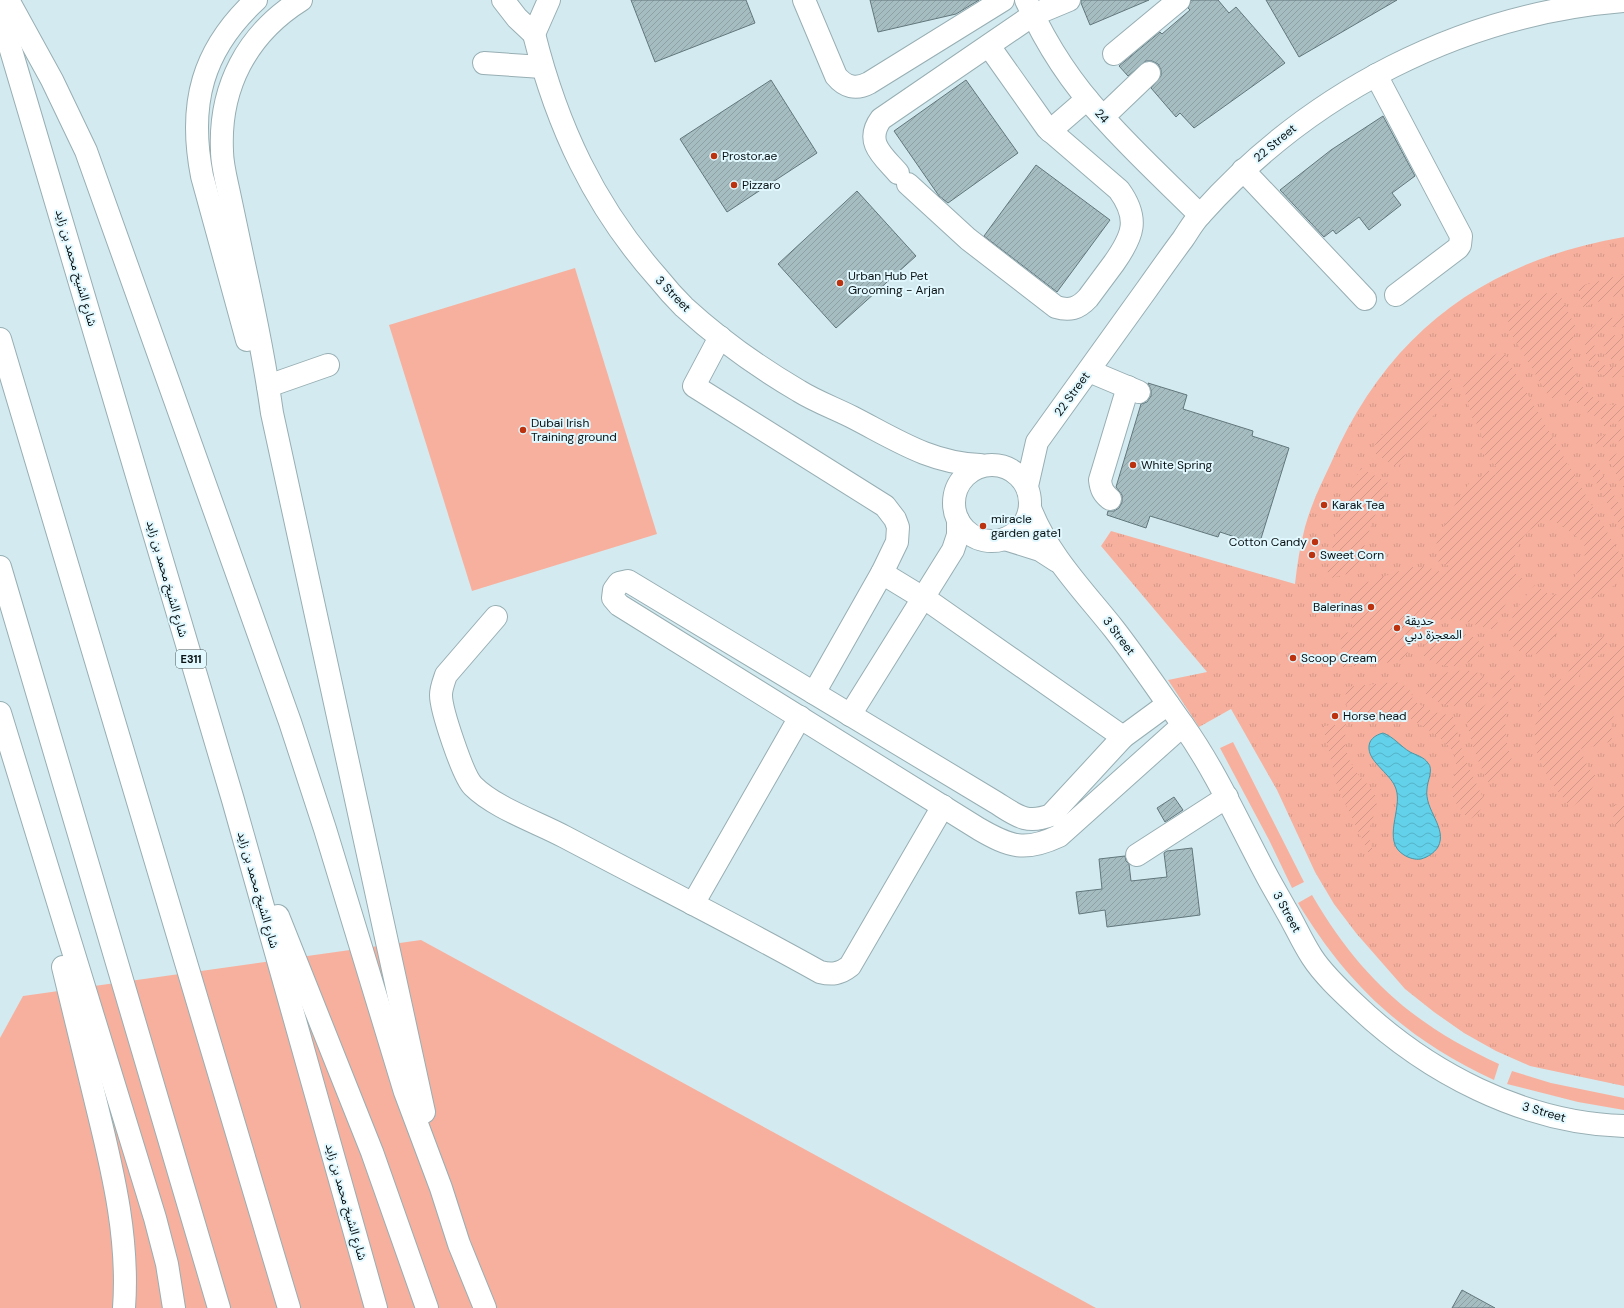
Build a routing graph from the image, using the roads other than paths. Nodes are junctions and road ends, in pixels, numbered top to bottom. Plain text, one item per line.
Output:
1 (8, 0) edge
2 (256, 0) edge
3 (300, 0) edge
4 (503, 0) edge
5 (549, 0) edge
6 (804, 0) edge
7 (1003, 0) edge
8 (1070, 0) edge
9 (1179, 0) edge
10 (1624, 1) edge
11 (1030, 8) edge
12 (0, 12) edge
13 (534, 34) junction
14 (989, 46) junction
15 (1114, 54) dead end
16 (484, 63) dead end
17 (542, 67) junction
18 (1150, 73) dead end
19 (1376, 75) junction
20 (1087, 99) junction
21 (1103, 117) junction
22 (1050, 131) junction
23 (1243, 170) junction
24 (1200, 215) junction
25 (1396, 295) dead end
26 (1365, 299) dead end
27 (720, 337) junction
28 (0, 339) edge
29 (328, 365) dead end
30 (1089, 370) junction
31 (268, 386) junction
32 (272, 413) junction
33 (1037, 442) junction
34 (924, 454) junction
35 (986, 465) junction
36 (1026, 486) junction
37 (955, 491) junction
38 (1110, 499) dead end
39 (1030, 508) junction
40 (958, 520) junction
41 (996, 540) junction
42 (1060, 563) junction
43 (0, 567) edge
44 (882, 573) junction
45 (926, 600) junction
46 (496, 617) dead end
47 (814, 693) junction
48 (1168, 704) junction
49 (0, 713) edge
50 (800, 717) junction
51 (857, 719) junction
52 (1183, 725) junction
53 (1123, 737) junction
54 (844, 745) junction
55 (12, 754) junction
56 (1227, 797) junction
57 (233, 800) junction
58 (943, 806) junction
59 (1137, 856) dead end
60 (693, 904) junction
61 (1624, 1126) edge
62 (440, 1188) junction
63 (124, 1308) edge
64 (174, 1308) edge
65 (219, 1308) edge
66 (289, 1308) edge
67 (376, 1308) edge
68 (426, 1308) edge
69 (485, 1308) edge

1 - 62 main road
2 - 32 main road
3 - 31 main road
4 - 13 main road
5 - 13 main road
6 - 7 main road
8 - 11 main road
9 - 15 main road
10 - 19 main road, 22 Street
11 - 14 main road
11 - 20 main road, 24
12 - 57 main road, شارع الشيخ محمد بن زايد / E311
13 - 17 main road, 3 Street
14 - 22 main road
14 - 22 main road
16 - 17 main road
17 - 27 main road, 3 Street
18 - 21 main road
19 - 23 main road, 22 Street
19 - 25 main road
20 - 21 main road, 24
20 - 22 main road
21 - 24 main road, 24
23 - 24 main road, 22 Street
23 - 26 main road
24 - 30 main road, 22 Street
27 - 34 main road, 3 Street
27 - 44 main road
28 - 66 main road
29 - 31 main road
30 - 33 main road, 22 Street
30 - 38 main road
31 - 32 main road
32 - 62 main road
33 - 35 main road, 22 Street
33 - 36 main road, 22 Street
34 - 35 main road, 3 Street
34 - 37 main road, 3 Street
35 - 36 main road
35 - 37 main road
36 - 39 main road
37 - 40 main road
39 - 41 main road
39 - 42 main road, 3 Street
40 - 41 main road
40 - 45 main road
41 - 42 main road, 3 Street
41 - 45 main road
42 - 48 main road, 3 Street
43 - 65 main road
44 - 45 main road
44 - 47 main road
45 - 51 main road
45 - 53 main road
46 - 60 main road
47 - 50 main road
47 - 51 main road
48 - 52 main road, 3 Street
48 - 53 main road
49 - 55 main road
50 - 54 main road
50 - 60 main road
51 - 53 main road
51 - 54 main road
52 - 56 main road, 3 Street
52 - 58 main road
54 - 58 main road
55 - 63 main road
55 - 64 main road
56 - 59 main road
56 - 61 main road, 3 Street
57 - 67 main road, شارع الشيخ محمد بن زايد / E311
57 - 68 main road
58 - 60 main road
62 - 69 main road

